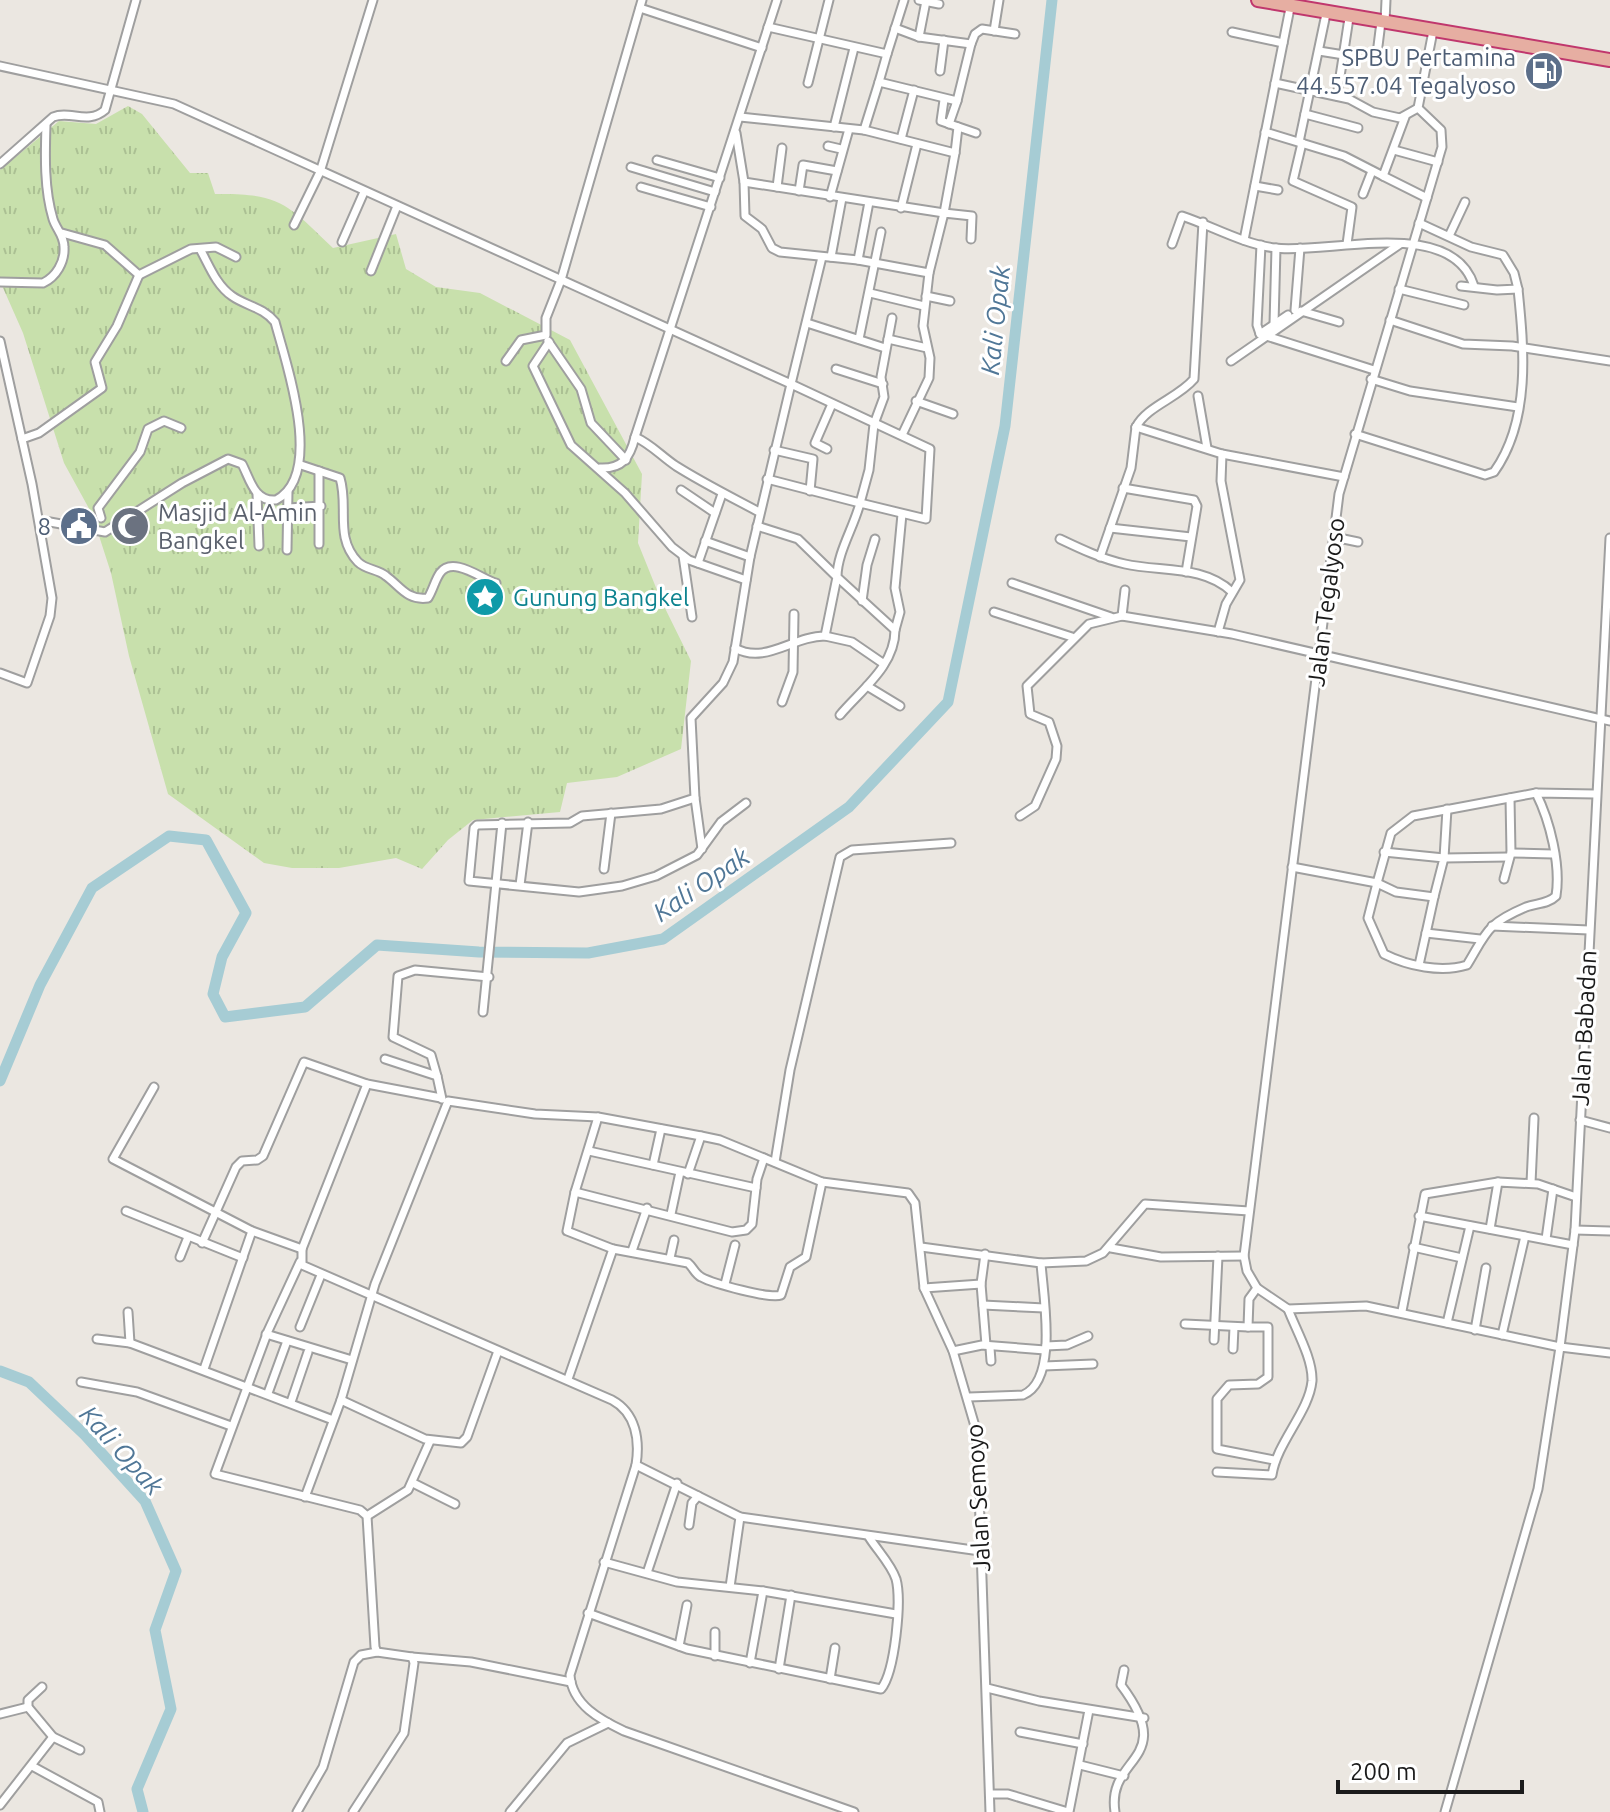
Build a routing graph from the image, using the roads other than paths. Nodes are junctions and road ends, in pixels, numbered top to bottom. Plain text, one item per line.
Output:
1 (136, 0) edge
2 (373, 0) edge
3 (777, 0) edge
4 (829, 0) edge
5 (904, 0) edge
6 (999, 0) edge
7 (1258, 0) edge
8 (1386, 0) edge
9 (923, 1) edge
10 (641, 4) edge
11 (939, 4) dead end
12 (1290, 8) junction
13 (1326, 14) junction
14 (1349, 18) junction
15 (1383, 23) junction
16 (768, 27) junction
17 (895, 28) junction
18 (994, 31) junction
19 (1433, 31) junction
20 (1232, 32) dead end
21 (1015, 34) dead end
22 (919, 37) junction
23 (818, 39) junction
24 (944, 40) junction
25 (1283, 43) junction
26 (971, 44) junction
27 (762, 48) junction
28 (854, 48) junction
29 (1319, 51) junction
30 (887, 54) junction
31 (1377, 54) dead end
32 (1344, 55) junction
33 (1610, 60) edge
34 (0, 66) edge
35 (940, 71) dead end
36 (879, 82) junction
37 (808, 83) dead end
38 (1275, 83) junction
39 (914, 90) junction
40 (1312, 90) junction
41 (111, 92) junction
42 (1337, 96) junction
43 (944, 100) junction
44 (957, 101) junction
45 (1418, 108) junction
46 (1305, 114) junction
47 (740, 117) junction
48 (1405, 117) junction
49 (46, 124) junction
50 (949, 124) junction
51 (834, 127) junction
52 (958, 127) junction
53 (1358, 128) dead end
54 (849, 129) junction
55 (864, 130) junction
56 (735, 131) junction
57 (1265, 132) junction
58 (976, 133) dead end
59 (901, 139) junction
60 (1301, 142) junction
61 (917, 144) junction
62 (828, 146) dead end
63 (782, 148) dead end
64 (841, 149) junction
65 (1394, 150) junction
66 (955, 153) junction
67 (657, 160) dead end
68 (1438, 162) junction
69 (0, 164) edge
70 (631, 167) dead end
71 (837, 171) junction
72 (1372, 171) junction
73 (320, 172) junction
74 (1383, 176) junction
75 (720, 178) junction
76 (744, 182) junction
77 (1255, 186) junction
78 (641, 187) dead end
79 (777, 187) junction
80 (1278, 190) dead end
81 (799, 191) junction
82 (364, 192) junction
83 (715, 192) junction
84 (1363, 194) dead end
85 (830, 197) junction
86 (842, 198) junction
87 (1427, 198) junction
88 (869, 202) junction
89 (1465, 202) dead end
90 (397, 206) junction
91 (711, 207) junction
92 (901, 208) junction
93 (944, 213) junction
94 (1203, 222) junction
95 (1419, 223) junction
96 (294, 225) dead end
97 (881, 232) dead end
98 (62, 233) junction
99 (1449, 236) junction
100 (971, 239) dead end
101 (1244, 240) junction
102 (342, 242) dead end
103 (1413, 243) junction
104 (1172, 244) dead end
105 (1347, 244) junction
106 (1397, 244) junction
107 (1261, 245) junction
108 (1276, 248) junction
109 (1300, 248) junction
110 (200, 249) junction
111 (236, 257) dead end
112 (826, 257) junction
113 (858, 260) junction
114 (876, 263) junction
115 (371, 271) dead end
116 (929, 273) junction
117 (139, 275) junction
118 (561, 280) junction
119 (0, 282) edge
120 (1461, 286) dead end
121 (1474, 286) junction
122 (1399, 289) junction
123 (1518, 289) junction
124 (870, 293) junction
125 (926, 296) junction
126 (950, 301) dead end
127 (1464, 305) dead end
128 (924, 306) junction
129 (1298, 311) junction
130 (892, 318) dead end
131 (1390, 320) junction
132 (1339, 322) dead end
133 (807, 323) junction
134 (1274, 324) junction
135 (671, 331) junction
136 (1262, 335) junction
137 (547, 338) junction
138 (859, 339) junction
139 (888, 339) junction
140 (0, 341) edge
141 (885, 348) junction
142 (927, 348) junction
143 (1523, 348) junction
144 (506, 361) dead end
145 (1231, 361) dead end
146 (1610, 361) edge
147 (836, 369) dead end
148 (1374, 370) junction
149 (1371, 379) junction
150 (791, 384) junction
151 (883, 384) junction
152 (1198, 396) dead end
153 (916, 401) junction
154 (832, 404) junction
155 (1518, 407) junction
156 (953, 414) dead end
157 (59, 424) dead end
158 (874, 424) junction
159 (1136, 427) junction
160 (181, 428) dead end
161 (1355, 434) junction
162 (902, 435) junction
163 (635, 437) junction
164 (22, 441) junction
165 (1207, 448) junction
166 (827, 449) dead end
167 (774, 450) junction
168 (1222, 454) junction
169 (626, 460) junction
170 (301, 465) junction
171 (600, 468) junction
172 (319, 471) junction
173 (1344, 477) junction
174 (767, 479) junction
175 (1123, 488) junction
176 (681, 490) dead end
177 (288, 491) junction
178 (810, 491) junction
179 (257, 494) junction
180 (722, 494) junction
181 (860, 503) junction
182 (321, 506) junction
183 (288, 508) junction
184 (759, 512) junction
185 (715, 513) junction
186 (902, 514) junction
187 (101, 518) dead end
188 (39, 520) junction
189 (757, 526) junction
190 (1110, 528) junction
191 (1191, 537) junction
192 (1334, 537) junction
193 (1610, 538) edge
194 (875, 539) dead end
195 (1060, 539) dead end
196 (705, 541) junction
197 (1358, 542) dead end
198 (319, 544) dead end
199 (259, 546) dead end
200 (287, 550) dead end
201 (683, 556) junction
202 (750, 557) junction
203 (1100, 557) junction
204 (698, 563) junction
205 (1186, 572) junction
206 (837, 577) junction
207 (746, 580) junction
208 (496, 583) dead end
209 (1012, 583) dead end
210 (1125, 590) dead end
211 (1232, 592) junction
212 (862, 601) junction
213 (994, 612) dead end
214 (794, 614) dead end
215 (1122, 616) junction
216 (692, 617) dead end
217 (1111, 617) junction
218 (895, 630) junction
219 (1218, 632) junction
220 (825, 636) junction
221 (1072, 637) junction
222 (796, 640) junction
223 (735, 648) junction
224 (1320, 655) junction
225 (884, 664) junction
226 (0, 673) edge
227 (867, 686) junction
228 (782, 702) dead end
229 (900, 706) dead end
230 (840, 715) dead end
231 (1600, 719) junction
232 (1610, 721) edge
233 (1536, 793) junction
234 (1595, 794) junction
235 (695, 798) junction
236 (1510, 798) junction
237 (746, 803) dead end
238 (1447, 809) junction
239 (611, 813) junction
240 (1020, 816) dead end
241 (528, 822) junction
242 (502, 823) junction
243 (951, 843) dead end
244 (702, 849) junction
245 (1384, 852) junction
246 (1553, 854) junction
247 (1510, 855) junction
248 (1444, 858) junction
249 (1292, 867) junction
250 (604, 869) dead end
251 (1504, 879) dead end
252 (1377, 883) junction
253 (495, 884) junction
254 (520, 885) junction
255 (1434, 897) junction
256 (1492, 926) junction
257 (1589, 930) junction
258 (1426, 933) junction
259 (1480, 939) junction
260 (1419, 965) junction
261 (489, 977) junction
262 (483, 1012) dead end
263 (385, 1059) dead end
264 (437, 1076) junction
265 (367, 1084) junction
266 (154, 1087) dead end
267 (445, 1099) junction
268 (598, 1117) junction
269 (1534, 1118) dead end
270 (1580, 1120) junction
271 (1610, 1128) edge
272 (661, 1129) junction
273 (701, 1136) junction
274 (589, 1151) junction
275 (764, 1158) junction
276 (775, 1162) junction
277 (653, 1165) junction
278 (684, 1173) junction
279 (822, 1182) junction
280 (1498, 1182) junction
281 (1531, 1183) junction
282 (756, 1188) junction
283 (1553, 1189) junction
284 (575, 1192) junction
285 (1576, 1197) junction
286 (647, 1208) junction
287 (126, 1211) dead end
288 (1249, 1211) junction
289 (671, 1214) junction
290 (216, 1216) junction
291 (1419, 1216) junction
292 (1470, 1226) junction
293 (1490, 1229) junction
294 (1575, 1230) junction
295 (252, 1231) junction
296 (1610, 1231) edge
297 (1525, 1236) junction
298 (188, 1237) junction
299 (1546, 1239) junction
300 (674, 1240) dead end
301 (202, 1243) junction
302 (735, 1245) dead end
303 (1573, 1245) junction
304 (921, 1247) junction
305 (1413, 1247) junction
306 (1111, 1248) junction
307 (302, 1249) junction
308 (613, 1249) junction
309 (632, 1251) junction
310 (985, 1254) junction
311 (1218, 1256) junction
312 (1244, 1256) junction
313 (180, 1257) dead end
314 (243, 1258) junction
315 (670, 1258) junction
316 (1462, 1258) junction
317 (300, 1262) junction
318 (1044, 1263) junction
319 (1486, 1268) dead end
320 (321, 1275) junction
321 (725, 1284) junction
322 (981, 1284) junction
323 (924, 1288) junction
324 (1257, 1288) junction
325 (371, 1296) junction
326 (983, 1305) junction
327 (1044, 1308) junction
328 (1288, 1309) junction
329 (1402, 1311) junction
330 (128, 1312) dead end
331 (1447, 1323) junction
332 (1185, 1324) dead end
333 (1214, 1325) junction
334 (300, 1327) dead end
335 (1234, 1327) junction
336 (1248, 1327) junction
337 (1475, 1330) junction
338 (266, 1334) junction
339 (1502, 1335) junction
340 (1088, 1336) dead end
341 (97, 1339) dead end
342 (1214, 1340) dead end
343 (287, 1341) junction
344 (130, 1343) junction
345 (988, 1346) junction
346 (1560, 1347) junction
347 (1046, 1348) junction
348 (1233, 1349) dead end
349 (498, 1351) junction
350 (953, 1351) junction
351 (308, 1352) dead end
352 (1610, 1353) edge
353 (352, 1360) junction
354 (991, 1361) dead end
355 (1093, 1364) dead end
356 (1044, 1366) junction
357 (204, 1369) junction
358 (568, 1379) junction
359 (81, 1382) dead end
360 (247, 1385) junction
361 (268, 1393) junction
362 (969, 1397) junction
363 (341, 1400) junction
364 (291, 1402) junction
365 (333, 1420) junction
366 (231, 1426) junction
367 (430, 1441) junction
368 (1274, 1460) junction
369 (636, 1465) junction
370 (204, 1470) dead end
371 (1217, 1472) dead end
372 (215, 1474) junction
373 (413, 1483) junction
374 (677, 1483) junction
375 (698, 1496) junction
376 (305, 1497) junction
377 (455, 1504) dead end
378 (367, 1516) junction
379 (740, 1517) junction
380 (689, 1525) dead end
381 (869, 1537) junction
382 (980, 1551) junction
383 (604, 1562) junction
384 (647, 1573) junction
385 (730, 1587) junction
386 (763, 1591) junction
387 (791, 1595) junction
388 (687, 1605) dead end
389 (588, 1613) junction
390 (896, 1614) junction
391 (715, 1632) dead end
392 (679, 1646) junction
393 (835, 1648) dead end
394 (377, 1652) junction
395 (715, 1656) junction
396 (412, 1657) junction
397 (750, 1663) junction
398 (779, 1669) junction
399 (1124, 1670) dead end
400 (830, 1679) junction
401 (571, 1682) junction
402 (42, 1687) dead end
403 (987, 1688) junction
404 (28, 1707) junction
405 (1089, 1710) junction
406 (0, 1714) edge
407 (1144, 1718) junction
408 (608, 1723) junction
409 (1020, 1732) dead end
410 (53, 1737) junction
411 (1083, 1744) junction
412 (80, 1750) dead end
413 (1080, 1765) junction
414 (32, 1766) junction
415 (1124, 1776) junction
416 (990, 1794) junction
417 (0, 1805) edge
418 (100, 1812) edge
419 (297, 1812) edge
420 (353, 1812) edge
421 (510, 1812) edge
422 (854, 1812) edge
423 (990, 1812) edge
424 (1068, 1812) edge
425 (1115, 1812) edge
426 (1445, 1812) edge

1 - 41 street
2 - 73 street
3 - 16 street
4 - 23 street
5 - 17 street
6 - 18 street
7 - 12 highway
8 - 15 street
9 - 11 street
9 - 22 street
10 - 27 street
10 - 118 street
12 - 13 highway
12 - 25 street
13 - 14 highway
13 - 29 street
14 - 15 highway
14 - 32 street
15 - 19 highway
15 - 31 street
16 - 23 street
16 - 27 street
17 - 22 street
17 - 30 street
18 - 21 street
18 - 26 street
19 - 33 highway
19 - 45 street
20 - 25 street
22 - 24 street
23 - 28 street
23 - 37 street
24 - 26 street
24 - 35 street
25 - 38 street
26 - 44 street
27 - 47 street
28 - 30 street
28 - 51 street
29 - 32 street
29 - 40 street
30 - 36 street
32 - 42 street
34 - 41 street
36 - 39 street
36 - 55 street
38 - 40 street
38 - 57 street
39 - 43 street
39 - 59 street
40 - 42 street
40 - 46 street
41 - 49 street
41 - 73 street
42 - 48 street
43 - 44 street
43 - 50 street
44 - 50 street
45 - 48 street
45 - 68 street, Jalan Tegalyoso
46 - 53 street
46 - 60 street
47 - 51 street
47 - 56 street
48 - 65 street
49 - 69 street
49 - 98 street
50 - 52 street
51 - 54 street
52 - 58 street
52 - 66 street
54 - 55 street
54 - 64 street
55 - 59 street
56 - 75 street
56 - 76 street
57 - 60 street
57 - 77 street
59 - 61 street
60 - 72 street
60 - 105 street
61 - 66 street
61 - 92 street
62 - 64 street
63 - 79 street
64 - 71 street
65 - 68 street
65 - 74 street
66 - 93 street
67 - 75 street
68 - 87 street, Jalan Tegalyoso
70 - 83 street
71 - 81 street
71 - 85 street
72 - 74 street
72 - 84 street
73 - 82 street
73 - 96 street
74 - 87 street
75 - 83 street
76 - 79 street
76 - 112 street
77 - 80 street
77 - 101 street
78 - 91 street
79 - 81 street
81 - 85 street
82 - 90 street
82 - 102 street
83 - 91 street
85 - 86 street
86 - 88 street
86 - 112 street
87 - 95 street, Jalan Tegalyoso
88 - 92 street
88 - 113 street
89 - 99 street
90 - 115 street
90 - 118 street
91 - 135 street
92 - 93 street
93 - 100 street
93 - 116 street
94 - 101 street
94 - 104 street
94 - 159 street
95 - 99 street
95 - 103 street, Jalan Tegalyoso
97 - 114 street
98 - 117 street
98 - 119 street
99 - 123 street
101 - 107 street
103 - 106 street
103 - 121 street
103 - 122 street, Jalan Tegalyoso
105 - 106 street
105 - 109 street
106 - 129 street
107 - 108 street
107 - 136 street
108 - 109 street
108 - 134 street
109 - 129 street
110 - 111 street
110 - 117 street
110 - 170 street
112 - 113 street
112 - 133 street
113 - 114 street
114 - 116 street
114 - 124 street
116 - 125 street
117 - 164 street
118 - 135 street
118 - 137 street
120 - 121 street
121 - 123 street
122 - 127 street
122 - 131 street, Jalan Tegalyoso
123 - 143 street
124 - 128 street
124 - 138 street
125 - 126 street
125 - 128 street
128 - 142 street
129 - 132 street
129 - 134 street
129 - 136 street
130 - 139 street
131 - 143 street
131 - 148 street, Jalan Tegalyoso
133 - 138 street
133 - 150 street
134 - 136 street
135 - 150 street
135 - 163 street
136 - 145 street
136 - 148 street
137 - 144 street
137 - 169 street
137 - 171 street
138 - 141 street
139 - 141 street
139 - 142 street
140 - 164 street
141 - 151 street
142 - 153 street
143 - 146 street
143 - 155 street
147 - 151 street
148 - 149 street, Jalan Tegalyoso
149 - 155 street
149 - 161 street, Jalan Tegalyoso
150 - 154 street
150 - 167 street
151 - 158 street
152 - 165 street
153 - 156 street
153 - 162 street
154 - 158 street
154 - 166 street
155 - 161 street
157 - 164 street
158 - 162 street
158 - 181 street
159 - 165 street
159 - 175 street
160 - 187 street
161 - 173 street, Jalan Tegalyoso
162 - 186 street
163 - 169 street
163 - 180 street
164 - 188 street
165 - 168 street
167 - 174 street
167 - 178 street
168 - 173 street
168 - 211 street
169 - 171 street
170 - 172 street
170 - 177 street
171 - 201 street
172 - 182 street
172 - 208 street
173 - 192 street, Jalan Tegalyoso
174 - 178 street
174 - 184 street
175 - 190 street
175 - 191 street
176 - 185 street
177 - 179 street
177 - 183 street
178 - 181 street
179 - 188 street
179 - 199 street
180 - 184 street
180 - 185 street
181 - 186 street
181 - 206 street
182 - 183 street
182 - 198 street
183 - 200 street
184 - 189 street
185 - 196 street
186 - 218 street
188 - 226 street
189 - 202 street
189 - 206 street
190 - 191 street
190 - 203 street
191 - 205 street
192 - 197 street
192 - 224 street, Jalan Tegalyoso
193 - 231 street, Jalan Babadan
194 - 212 street
195 - 203 street
196 - 202 street
196 - 204 street
201 - 204 street
201 - 216 street
202 - 207 street
203 - 205 street
204 - 207 street
205 - 211 street
206 - 212 street
206 - 220 street
207 - 223 street
209 - 217 street
210 - 215 street
211 - 219 street
212 - 218 street
213 - 221 street
214 - 222 street
215 - 217 street
215 - 219 street
217 - 221 street
218 - 225 street
219 - 224 street
220 - 222 street
220 - 225 street
221 - 240 street
222 - 223 street
222 - 228 street
223 - 235 street
224 - 231 street
224 - 249 street, Jalan Tegalyoso
225 - 227 street
227 - 229 street
227 - 230 street
231 - 232 street
231 - 234 street, Jalan Babadan
233 - 234 street
233 - 236 street
233 - 246 street
234 - 257 street, Jalan Babadan
235 - 239 street
235 - 244 street
236 - 238 street
236 - 247 street
237 - 244 street
238 - 245 street
238 - 248 street
239 - 241 street
239 - 250 street
241 - 242 street
241 - 254 street
242 - 253 street
242 - 253 street
243 - 276 street
244 - 254 street
245 - 248 street
245 - 252 street
246 - 247 street
246 - 256 street
247 - 248 street
247 - 251 street
248 - 255 street
249 - 252 street
249 - 288 street, Jalan Tegalyoso
252 - 255 street
252 - 260 street
253 - 254 street
253 - 261 street
255 - 258 street
256 - 257 street
256 - 259 street
257 - 270 street, Jalan Babadan
258 - 259 street
258 - 260 street
259 - 260 street
261 - 262 street
261 - 264 street
263 - 264 street
264 - 267 street
265 - 267 street
265 - 290 street
265 - 307 street
266 - 290 street
267 - 268 street
267 - 325 street
268 - 272 street
268 - 274 street
269 - 281 street
270 - 271 street
270 - 285 street, Jalan Babadan
272 - 273 street
272 - 277 street
273 - 275 street
273 - 278 street
274 - 277 street
274 - 284 street
275 - 276 street
275 - 282 street
276 - 279 street
277 - 278 street
278 - 282 street
278 - 289 street
279 - 304 street, Jalan Semoyo
279 - 321 street
280 - 281 street
280 - 291 street
280 - 293 street
281 - 283 street
282 - 289 street
283 - 285 street
283 - 299 street
284 - 286 street
284 - 308 street
285 - 294 street, Jalan Babadan
286 - 289 street
286 - 309 street
287 - 298 street
288 - 306 street
288 - 312 street, Jalan Tegalyoso
290 - 295 street
290 - 301 street
291 - 292 street
291 - 305 street
292 - 293 street
292 - 316 street
293 - 297 street
294 - 296 street
294 - 303 street, Jalan Babadan
295 - 307 street
295 - 314 street
297 - 299 street
297 - 339 street
298 - 301 street
298 - 313 street
299 - 303 street
300 - 315 street
301 - 314 street
302 - 321 street
303 - 346 street, Jalan Babadan
304 - 310 street
304 - 323 street, Jalan Semoyo
305 - 316 street
305 - 329 street
306 - 311 street
306 - 318 street
307 - 317 street
308 - 309 street
308 - 358 street
309 - 315 street
310 - 318 street
310 - 322 street
311 - 312 street
311 - 333 street
312 - 324 street
314 - 357 street
315 - 321 street
316 - 331 street
317 - 320 street
317 - 338 street
318 - 327 street
319 - 337 street
320 - 325 street
320 - 334 street
322 - 323 street
322 - 326 street
323 - 350 street, Jalan Semoyo
324 - 328 street
324 - 336 street
325 - 349 street
325 - 353 street
326 - 327 street
326 - 345 street
327 - 347 street
328 - 329 street
328 - 368 street
329 - 331 street
330 - 344 street
331 - 337 street
332 - 333 street
333 - 335 street
333 - 342 street
335 - 336 street
335 - 348 street
336 - 368 street
337 - 339 street
338 - 343 street
338 - 360 street
339 - 346 street
340 - 347 street
341 - 344 street
343 - 353 street
343 - 361 street
344 - 357 street
345 - 347 street
345 - 350 street
345 - 354 street
346 - 352 street
346 - 426 street, Jalan Babadan
347 - 356 street
349 - 358 street
349 - 367 street
350 - 362 street, Jalan Semoyo
351 - 364 street
353 - 363 street
355 - 356 street
356 - 362 street
357 - 360 street
358 - 369 street
359 - 366 street
360 - 361 street
360 - 366 street
361 - 364 street
362 - 382 street, Jalan Semoyo
363 - 365 street
363 - 367 street
364 - 365 street
365 - 376 street
366 - 372 street
367 - 373 street
368 - 371 street
369 - 374 street
369 - 383 street
370 - 372 street
372 - 376 street
373 - 377 street
373 - 378 street
374 - 375 street
374 - 384 street
375 - 379 street
375 - 380 street
376 - 378 street
378 - 394 street
379 - 381 street
379 - 385 street
381 - 382 street
381 - 390 street
382 - 403 street, Jalan Semoyo
383 - 384 street
383 - 389 street
384 - 385 street
385 - 386 street
386 - 387 street
386 - 397 street
387 - 390 street
387 - 398 street
388 - 392 street
389 - 392 street
389 - 401 street
390 - 400 street
391 - 395 street
392 - 395 street
393 - 400 street
394 - 396 street
394 - 419 street
395 - 397 street
396 - 401 street
396 - 420 street
397 - 398 street
398 - 400 street
399 - 407 street
401 - 408 street
402 - 404 street
403 - 405 street
403 - 416 street, Jalan Semoyo
404 - 406 street
404 - 410 street
405 - 407 street
405 - 411 street
407 - 415 street
408 - 421 street
408 - 422 street
409 - 411 street
410 - 412 street
410 - 414 street
411 - 413 street
413 - 415 street
413 - 424 street
414 - 417 street
414 - 418 street
415 - 425 street
416 - 423 street, Jalan Semoyo
416 - 424 street

